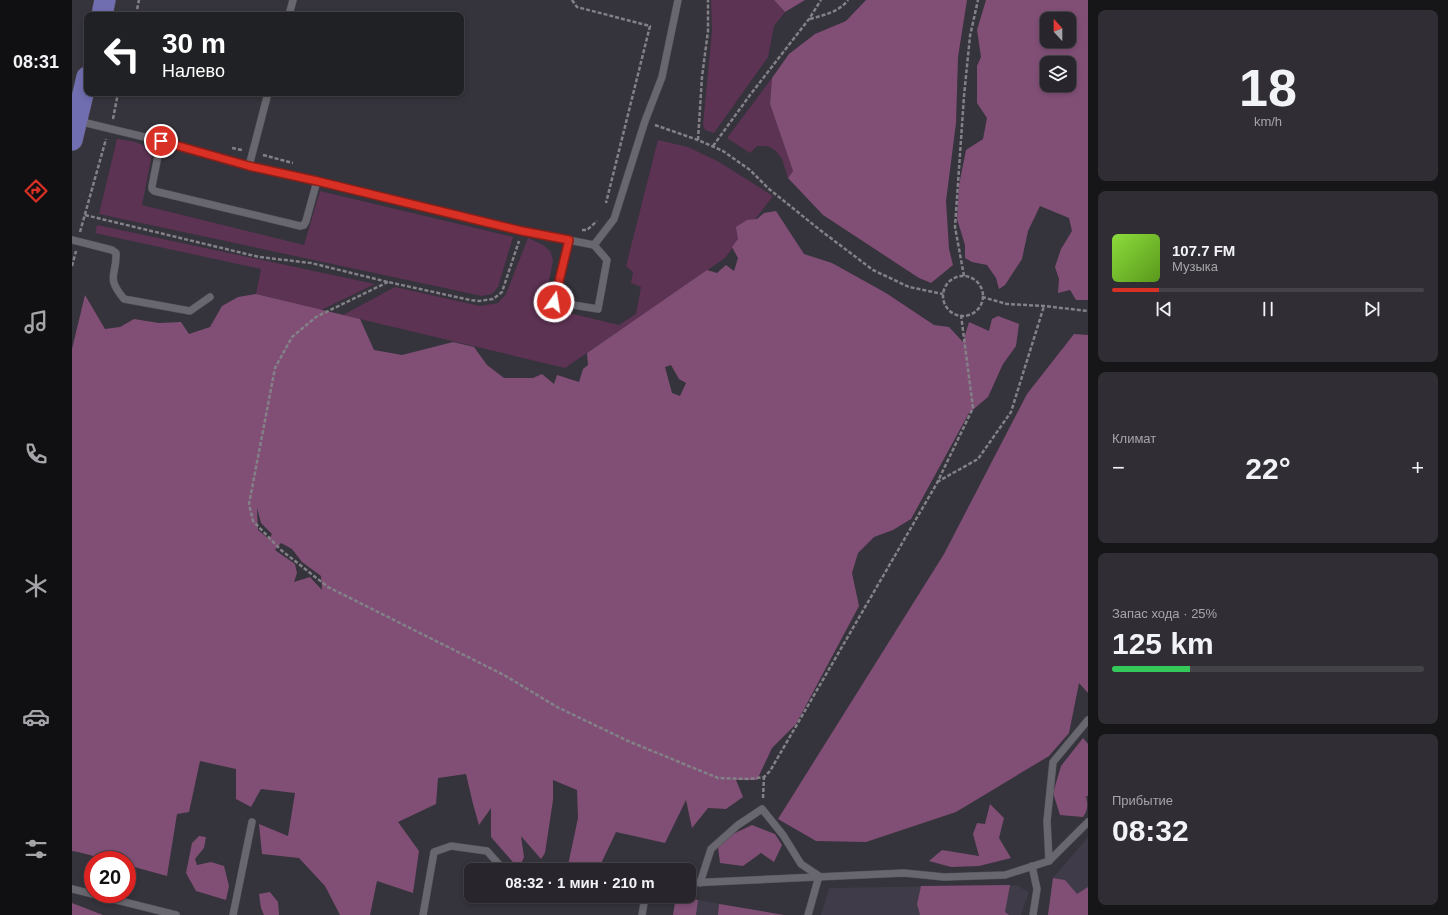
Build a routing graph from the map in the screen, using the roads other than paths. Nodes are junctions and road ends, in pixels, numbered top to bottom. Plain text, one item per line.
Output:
1 (105, 0) edge
2 (293, 0) edge
3 (678, 0) edge
4 (103, 12) edge
5 (290, 12) edge
6 (84, 89) edge
7 (267, 96) edge
8 (74, 131) edge
9 (161, 141) junction
10 (249, 166) junction
11 (317, 181) junction
12 (75, 240) edge
13 (569, 240) junction
14 (594, 245) junction
15 (210, 297) dead end
16 (1088, 720) edge
17 (252, 822) dead end
18 (1088, 822) edge
19 (1049, 861) junction
20 (498, 863) edge
21 (1032, 866) junction
22 (818, 876) junction
23 (696, 883) edge
24 (700, 883) junction
25 (72, 889) edge
26 (644, 903) edge
27 (176, 915) edge
28 (233, 915) edge
29 (423, 915) edge
30 (642, 915) edge
31 (808, 915) edge
32 (1033, 915) edge

1 - 4 main road
2 - 5 lane
3 - 14 lane
6 - 8 main road
7 - 10 lane
8 - 9 lane
9 - 10 lane
9 - 11 lane
10 - 11 lane
11 - 13 lane
12 - 15 lane
13 - 14 lane
13 - 14 lane
16 - 19 lane
17 - 28 lane
18 - 19 lane
19 - 21 lane
20 - 29 lane
21 - 22 lane
21 - 32 lane
22 - 24 lane
22 - 24 lane
22 - 31 lane
23 - 24 lane
25 - 27 lane
26 - 30 lane

